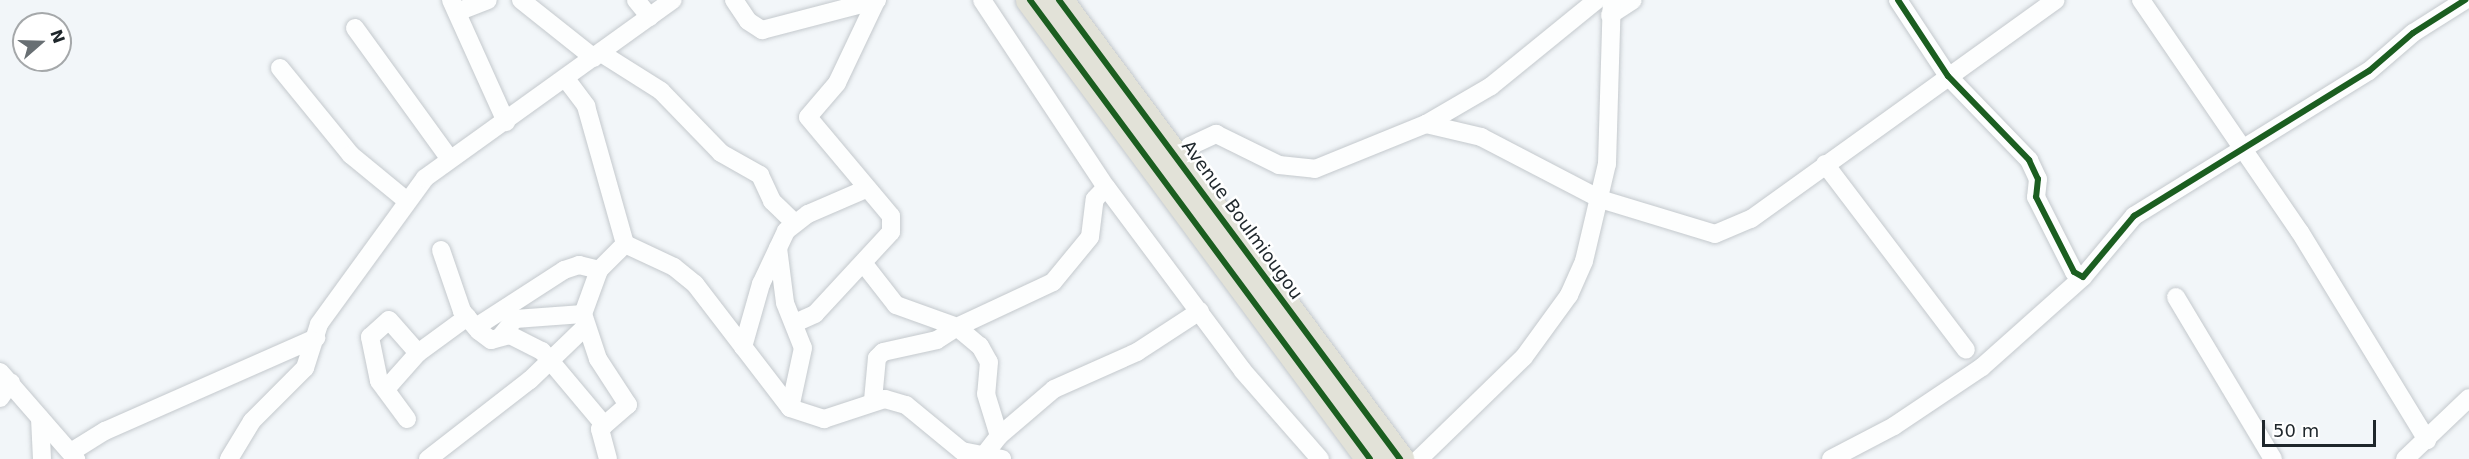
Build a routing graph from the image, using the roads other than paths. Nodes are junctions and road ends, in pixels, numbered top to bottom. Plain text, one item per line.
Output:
1 (488, 0) edge
2 (521, 0) edge
3 (636, 0) edge
4 (673, 0) edge
5 (734, 0) edge
6 (876, 0) edge
7 (982, 0) edge
8 (1030, 0) edge
9 (1059, 0) edge
10 (1597, 0) edge
11 (1633, 0) edge
12 (1898, 0) edge
13 (2055, 0) edge
14 (2141, 0) edge
15 (2465, 0) edge
16 (454, 6) edge
17 (1611, 7) edge
18 (650, 17) junction
19 (355, 28) dead end
20 (598, 55) junction
21 (280, 68) dead end
22 (1948, 76) junction
23 (566, 79) junction
24 (506, 122) junction
25 (1426, 124) junction
26 (2242, 153) junction
27 (449, 158) junction
28 (1179, 159) junction
29 (1825, 164) junction
30 (1106, 187) junction
31 (866, 189) junction
32 (1600, 199) junction
33 (407, 201) junction
34 (795, 223) junction
35 (778, 243) junction
36 (625, 244) junction
37 (441, 250) dead end
38 (864, 264) junction
39 (599, 270) junction
40 (2084, 277) junction
41 (2176, 297) dead end
42 (1200, 311) junction
43 (584, 321) junction
44 (471, 322) junction
45 (795, 323) junction
46 (957, 327) junction
47 (501, 336) junction
48 (316, 338) junction
49 (743, 347) junction
50 (1966, 350) dead end
51 (418, 353) junction
52 (551, 359) junction
53 (5, 377) edge
54 (386, 389) junction
55 (0, 398) edge
56 (2469, 398) edge
57 (873, 400) junction
58 (790, 408) junction
59 (40, 418) junction
60 (407, 418) dead end
61 (603, 425) junction
62 (999, 436) junction
63 (2427, 440) junction
64 (73, 456) edge
65 (982, 458) edge
66 (42, 459) edge
67 (229, 459) edge
68 (428, 459) edge
69 (608, 459) edge
70 (1002, 459) edge
71 (1320, 459) edge
72 (1370, 459) edge
73 (1400, 459) edge
74 (1419, 459) edge
75 (1832, 459) edge
76 (2273, 459) edge
77 (2405, 459) edge

1 - 16 street
2 - 20 street
3 - 18 street
4 - 18 street
5 - 6 street
6 - 31 street
7 - 30 street
8 - 72 highway
9 - 28 highway, Avenue Boulmiougou
10 - 25 street
11 - 17 street
12 - 22 street
13 - 22 street
14 - 26 street
15 - 26 street
16 - 24 street
17 - 32 street
18 - 20 street
19 - 27 street
20 - 23 street
20 - 34 street
21 - 33 street
22 - 29 street
22 - 40 street
23 - 24 street
23 - 36 street
24 - 27 street
25 - 28 street
25 - 32 street
26 - 40 street
26 - 63 street
27 - 33 street
28 - 73 highway, Avenue Boulmiougou
29 - 32 street
29 - 50 street
30 - 42 street
30 - 46 street
31 - 34 street
31 - 38 street
32 - 74 street
33 - 48 street
34 - 35 street
35 - 45 street
35 - 49 street
36 - 39 street
36 - 49 street
37 - 44 street
38 - 45 street
38 - 46 street
39 - 43 street
39 - 44 street
40 - 75 street
41 - 76 street
42 - 62 street
42 - 71 street
43 - 47 street
43 - 52 street
43 - 61 street
44 - 47 street
44 - 51 street
45 - 58 street
46 - 57 street
46 - 62 street
47 - 52 street
48 - 64 street
48 - 67 street
49 - 58 street
51 - 54 street
51 - 54 street
52 - 61 street
52 - 68 street
53 - 55 street
53 - 59 street
54 - 60 street
56 - 63 street
57 - 58 street
57 - 65 street
59 - 64 street
59 - 66 street
61 - 69 street
62 - 65 street
63 - 77 street
65 - 70 street

